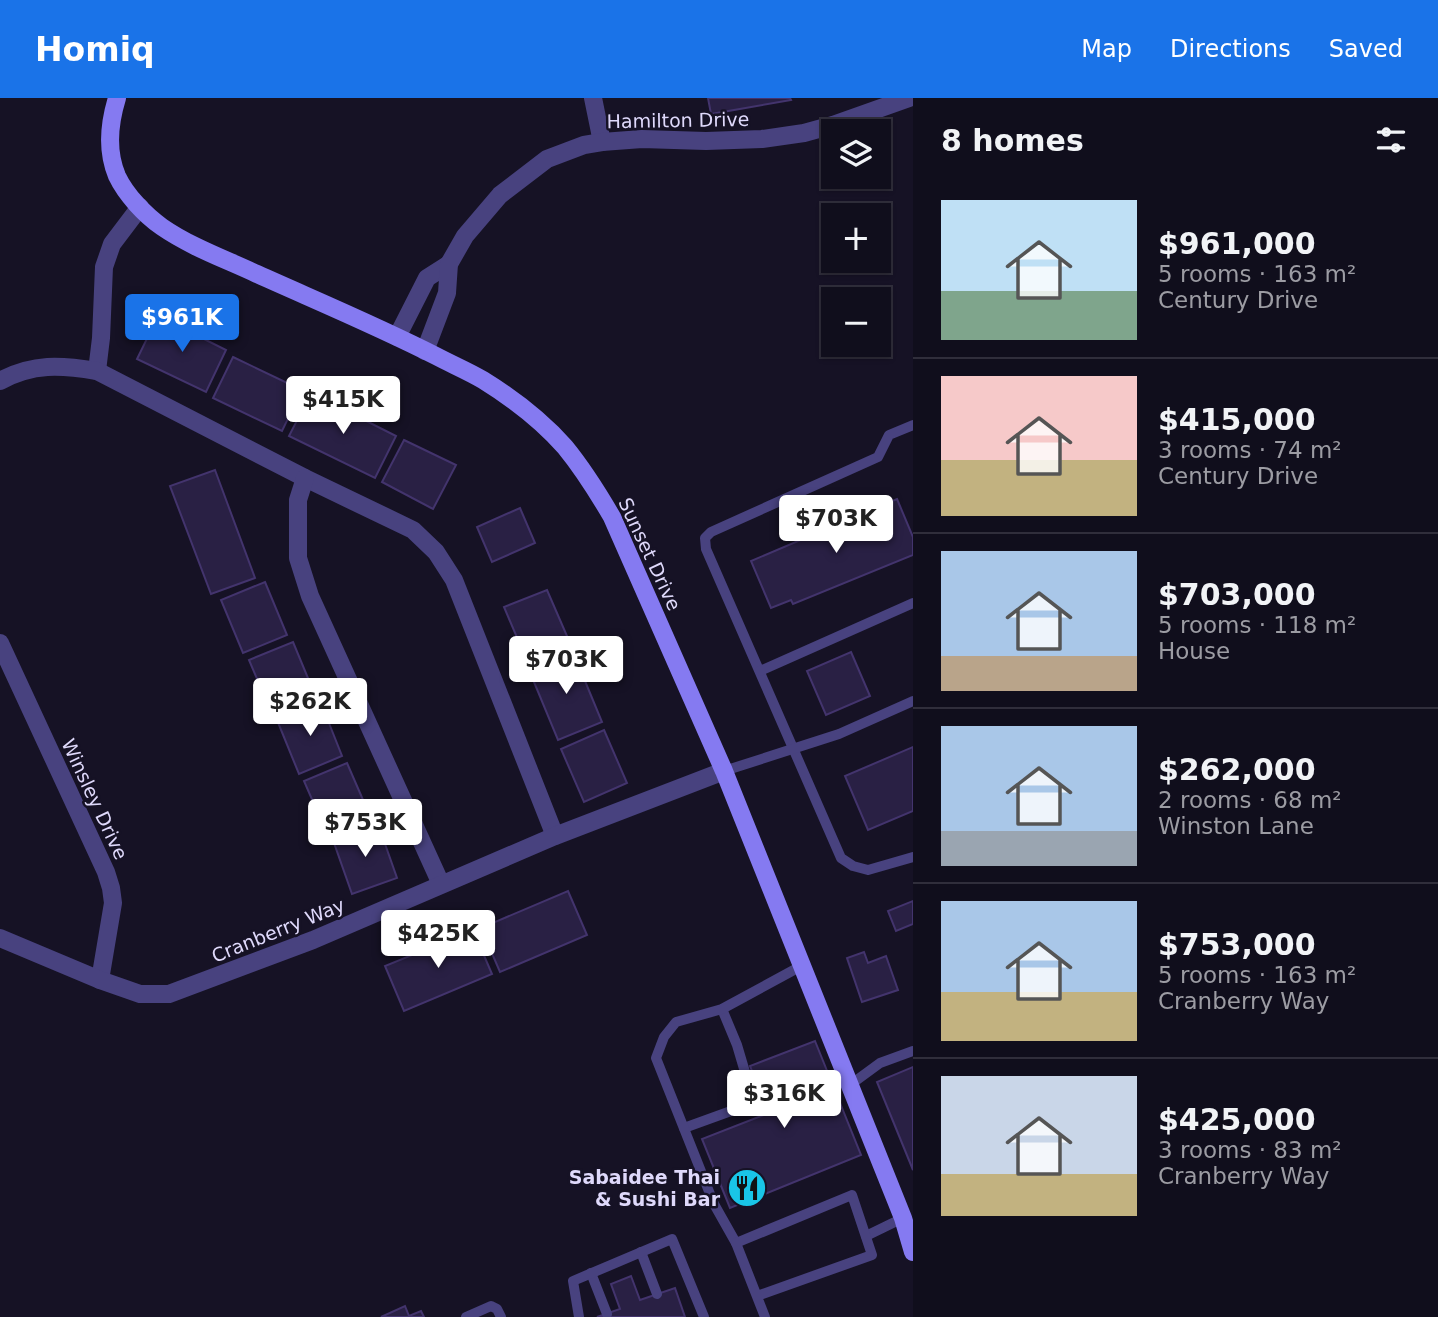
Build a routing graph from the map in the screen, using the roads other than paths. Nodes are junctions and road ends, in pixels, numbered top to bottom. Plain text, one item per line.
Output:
1 (117, 98) edge
2 (593, 98) edge
3 (909, 98) edge
4 (602, 142) junction
5 (140, 207) junction
6 (449, 264) junction
7 (397, 337) junction
8 (425, 351) junction
9 (97, 371) junction
10 (0, 381) edge
11 (913, 425) edge
12 (305, 478) junction
13 (913, 603) edge
14 (0, 643) edge
15 (760, 671) junction
16 (913, 701) edge
17 (793, 750) junction
18 (724, 771) junction
19 (555, 836) junction
20 (913, 857) edge
21 (441, 884) junction
22 (0, 938) edge
23 (803, 965) junction
24 (100, 980) junction
25 (722, 1009) junction
26 (913, 1051) edge
27 (850, 1084) junction
28 (684, 1128) junction
29 (903, 1218) junction
30 (866, 1236) junction
31 (736, 1243) junction
32 (641, 1252) junction
33 (913, 1252) edge
34 (591, 1273) junction
35 (657, 1294) dead end
36 (757, 1296) junction
37 (607, 1314) dead end
38 (466, 1317) edge
39 (501, 1317) edge
40 (579, 1317) edge
41 (704, 1317) edge
42 (765, 1317) edge

1 - 5 street, Sunset Drive
2 - 4 street
3 - 4 street, Hamilton Drive
4 - 6 street, Hamilton Drive
5 - 7 street, Sunset Drive
5 - 9 street
6 - 7 street, Hamilton Drive
6 - 8 street, Hamilton Drive
7 - 8 street, Sunset Drive
8 - 18 street, Sunset Drive
9 - 10 street
9 - 12 street
11 - 15 lane
12 - 19 street
12 - 21 street
13 - 15 lane
14 - 24 street, Winsley Drive
15 - 17 lane
16 - 17 lane
17 - 18 lane
17 - 20 lane
18 - 19 street, Cranberry Way
18 - 23 street, Sunset Drive
19 - 21 street, Cranberry Way
21 - 24 street, Cranberry Way
22 - 24 street, Cranberry Way
23 - 25 lane
23 - 27 street, Sunset Drive
25 - 28 lane
25 - 28 lane
26 - 27 lane
27 - 29 street, Sunset Drive
28 - 31 lane
29 - 30 lane
29 - 33 street, Sunset Drive
30 - 31 lane
30 - 36 lane
31 - 36 lane
32 - 34 lane
32 - 35 lane
32 - 41 lane
34 - 37 lane
34 - 40 lane
36 - 42 lane
38 - 39 lane

